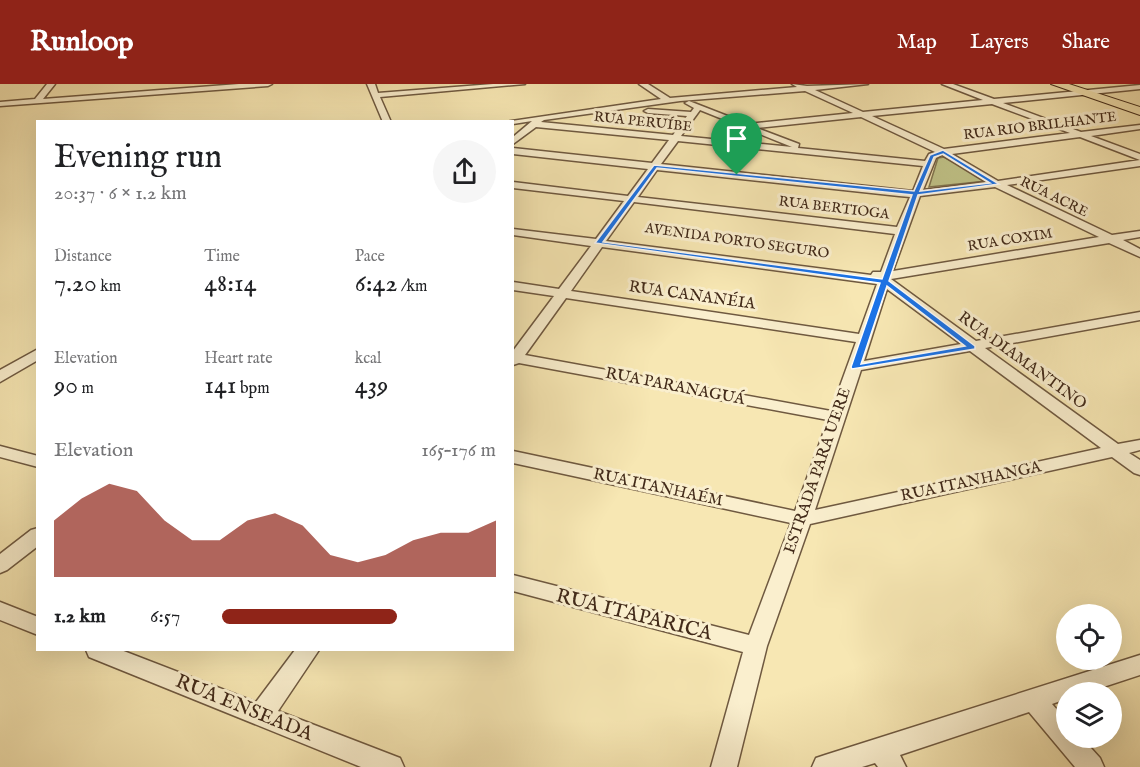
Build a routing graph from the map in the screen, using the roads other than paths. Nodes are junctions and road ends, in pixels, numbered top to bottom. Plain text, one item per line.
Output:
1 (51, 84) edge
2 (157, 84) edge
3 (258, 84) edge
4 (268, 84) edge
5 (370, 84) edge
6 (521, 84) edge
7 (643, 84) edge
8 (796, 84) edge
9 (864, 84) edge
10 (946, 84) edge
11 (1057, 84) edge
12 (208, 86) edge
13 (1140, 87) edge
14 (807, 89) junction
15 (153, 93) junction
16 (1083, 93) junction
17 (376, 95) junction
18 (680, 99) junction
19 (669, 101) junction
20 (991, 101) junction
21 (37, 102) junction
22 (0, 104) edge
23 (614, 108) junction
24 (695, 110) junction
25 (1140, 111) edge
26 (863, 114) junction
27 (375, 118) edge
28 (385, 118) edge
29 (538, 121) junction
30 (514, 122) edge
31 (748, 126) junction
32 (1140, 127) edge
33 (1083, 135) junction
34 (674, 139) junction
35 (514, 140) edge
36 (514, 151) edge
37 (943, 152) junction
38 (813, 153) junction
39 (1140, 157) edge
40 (1140, 163) edge
41 (928, 164) junction
42 (656, 166) junction
43 (996, 184) junction
44 (514, 185) edge
45 (916, 194) junction
46 (631, 199) junction
47 (514, 226) edge
48 (901, 231) junction
49 (514, 232) edge
50 (1140, 234) edge
51 (1110, 238) junction
52 (601, 241) junction
53 (1140, 253) edge
54 (885, 278) junction
55 (514, 286) edge
56 (564, 294) junction
57 (1140, 316) edge
58 (865, 339) junction
59 (972, 348) junction
60 (33, 353) edge
61 (514, 358) edge
62 (0, 365) edge
63 (855, 367) junction
64 (0, 377) edge
65 (836, 417) junction
66 (1140, 445) edge
67 (1114, 451) junction
68 (0, 452) edge
69 (514, 457) edge
70 (36, 461) edge
71 (1140, 469) edge
72 (802, 519) junction
73 (36, 537) edge
74 (0, 565) edge
75 (514, 583) edge
76 (0, 611) edge
77 (36, 625) edge
78 (756, 646) junction
79 (100, 651) edge
80 (307, 651) edge
81 (1140, 664) edge
82 (1033, 699) junction
83 (261, 714) junction
84 (887, 758) edge
85 (391, 767) edge
86 (724, 767) edge
87 (825, 767) edge
88 (1091, 767) edge

1 - 21 street
2 - 15 street
3 - 4 street
3 - 12 street
5 - 17 street
6 - 17 street
7 - 19 street
8 - 14 street, RUA ACRE
9 - 14 street
10 - 20 street
11 - 16 main road
12 - 15 street
13 - 16 street
14 - 18 street
14 - 26 street, RUA ACRE
15 - 21 street
16 - 20 street
16 - 25 main road
17 - 28 street
18 - 19 street
18 - 24 street
19 - 23 street
20 - 26 street
20 - 33 street
21 - 22 street
23 - 24 street
23 - 29 street
24 - 31 street
24 - 34 street
26 - 31 street
26 - 37 street, RUA ACRE
27 - 28 street
29 - 30 street
29 - 34 street, RUA PERUÍBE
29 - 35 street
31 - 38 street
32 - 33 street, RUA RIO BRILHANTE
33 - 37 street, RUA RIO BRILHANTE
33 - 39 street
34 - 38 street, RUA PERUÍBE
34 - 42 street
36 - 42 street
37 - 41 street, ESTRADA PARA UERE
37 - 43 street, RUA ACRE
38 - 41 street, RUA PERUÍBE
40 - 43 street
41 - 45 street, ESTRADA PARA UERE
42 - 45 street
42 - 46 street
43 - 45 street
43 - 51 street, RUA ACRE
44 - 46 street, RUA BERTIOGA
45 - 48 street, ESTRADA PARA UERE
46 - 48 street, RUA BERTIOGA
46 - 52 street
47 - 52 street, AVENIDA PORTO SEGURO
48 - 54 street, ESTRADA PARA UERE
49 - 52 street, AVENIDA PORTO SEGURO
50 - 51 street, RUA COXIM
51 - 53 street, RUA ACRE
51 - 54 street, RUA COXIM
52 - 54 street, AVENIDA PORTO SEGURO
52 - 56 street
54 - 58 street, ESTRADA PARA UERE
54 - 59 street, RUA DIAMANTINO
55 - 56 street, RUA CANANÉIA
56 - 58 street, RUA CANANÉIA
56 - 61 street
57 - 59 street
58 - 63 street, ESTRADA PARA UERE
59 - 63 street
59 - 67 street, RUA DIAMANTINO
60 - 62 street
60 - 64 street
61 - 65 street, RUA PARANAGUÁ
63 - 65 street, ESTRADA PARA UERE
65 - 72 street, ESTRADA PARA UERE
66 - 67 street, RUA ITANHANGA
67 - 71 street, RUA DIAMANTINO
67 - 72 street, RUA ITANHANGA
68 - 70 street
69 - 72 street, RUA ITANHAÉM
72 - 78 street, ESTRADA PARA UERE
73 - 74 street
75 - 78 street, RUA ITAPARICA
76 - 77 street
78 - 86 street, ESTRADA PARA UERE
79 - 83 street, RUA ENSEADA
80 - 83 street
81 - 82 street
82 - 84 street
82 - 88 street
83 - 85 street, RUA ENSEADA
84 - 87 street

